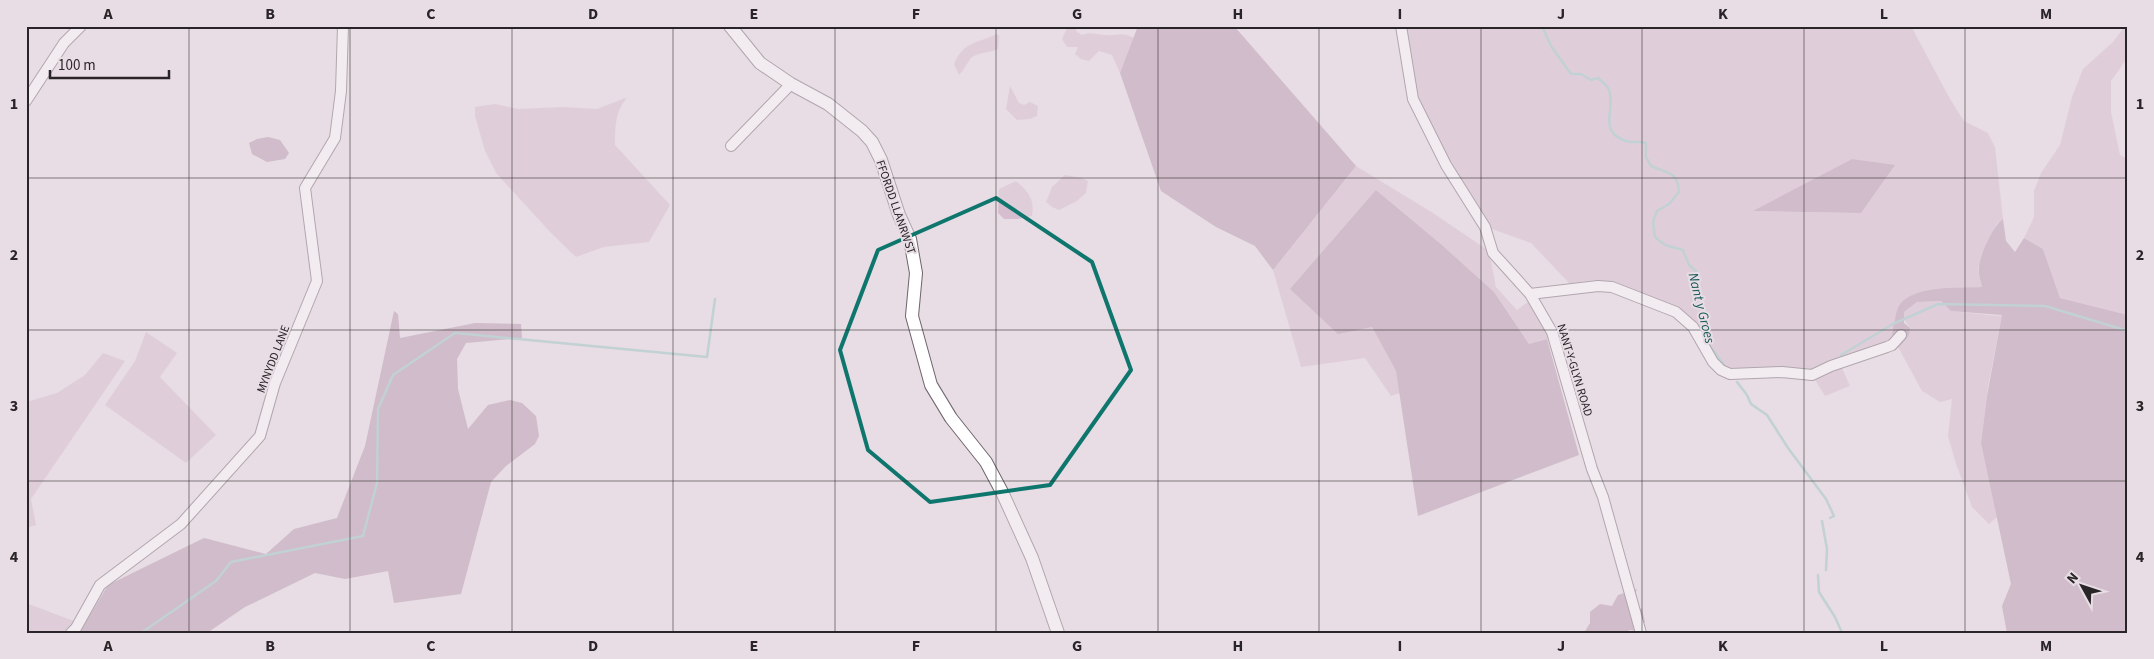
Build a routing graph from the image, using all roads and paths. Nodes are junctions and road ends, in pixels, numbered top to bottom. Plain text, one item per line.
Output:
1 (81, 26) edge
2 (343, 26) edge
3 (730, 26) edge
4 (1400, 26) edge
5 (791, 84) junction
6 (26, 101) edge
7 (732, 146) dead end
8 (1530, 294) junction
9 (1901, 335) dead end
10 (72, 633) edge
11 (1058, 633) edge
12 (1641, 633) edge

1 - 6 street
2 - 10 street, MYNYDD LANE
3 - 5 main road, FFORDD LLANRWST
4 - 8 street, NANT-Y-GLYN ROAD
5 - 7 street
5 - 11 main road, FFORDD LLANRWST
8 - 9 street
8 - 12 street, NANT-Y-GLYN ROAD

